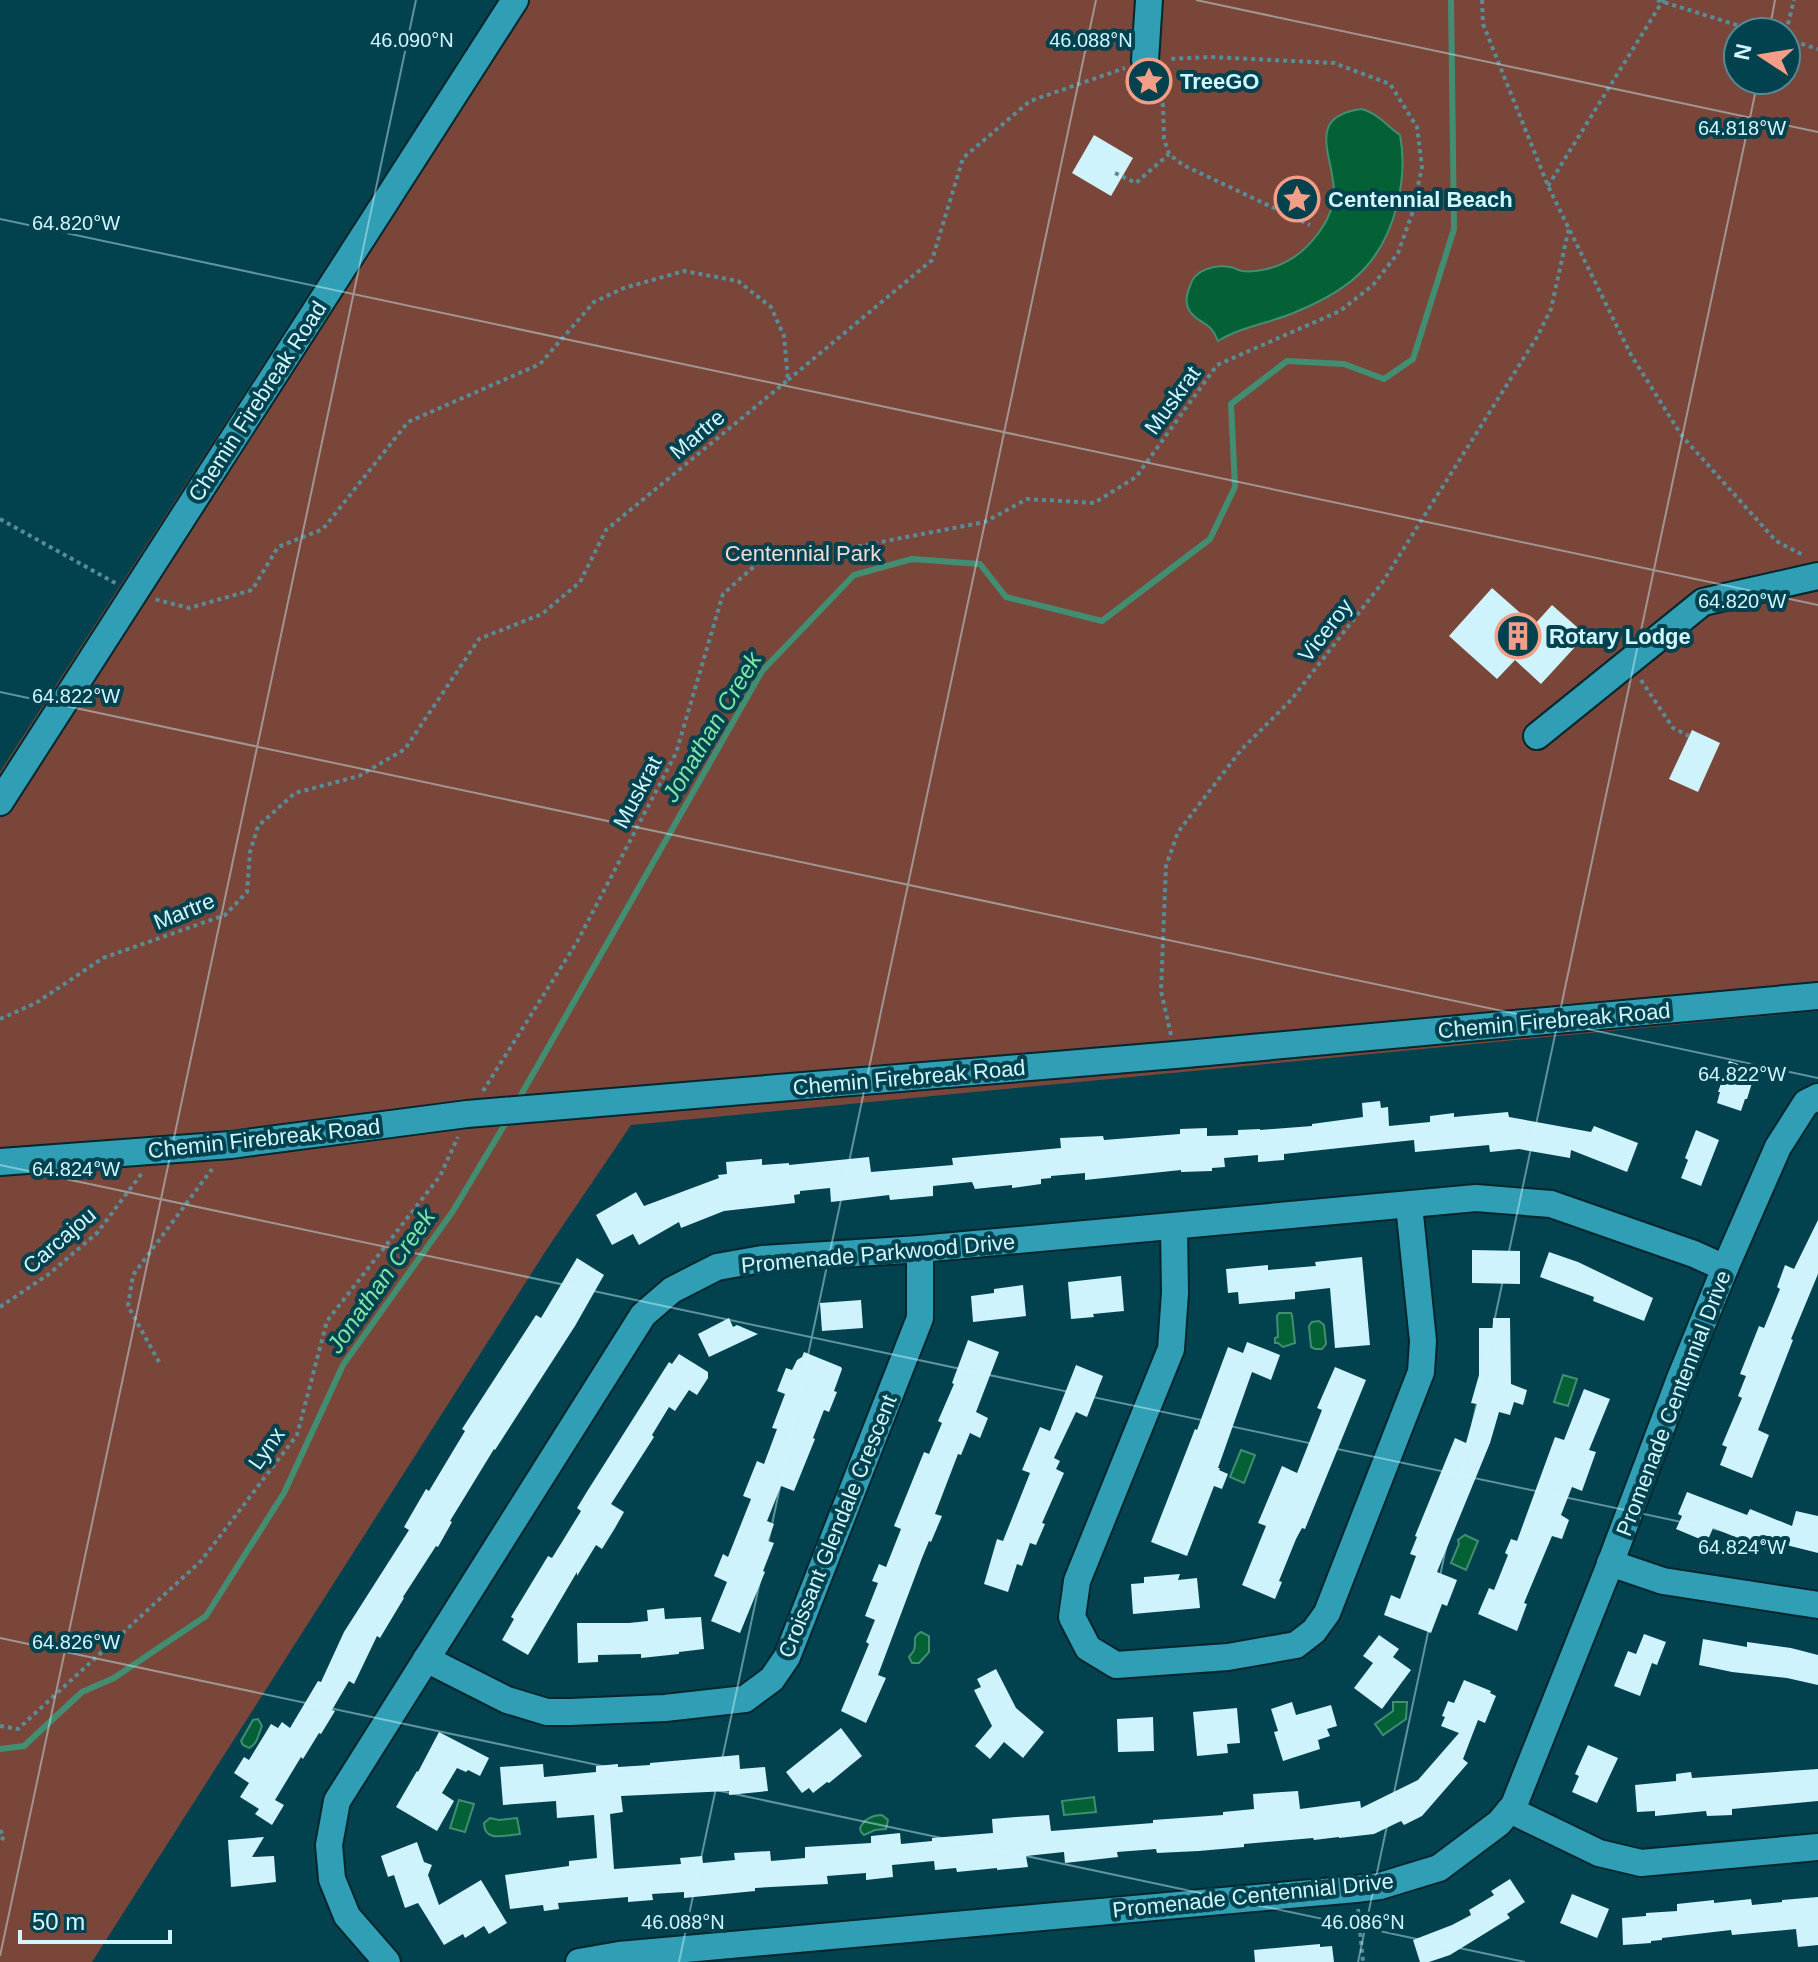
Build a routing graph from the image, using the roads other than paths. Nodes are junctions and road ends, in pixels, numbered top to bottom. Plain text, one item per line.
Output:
1 (515, 0) edge
2 (1149, 0) edge
3 (1145, 60) road end
4 (1811, 566) edge
5 (1537, 736) dead end
6 (0, 802) edge
7 (1818, 996) edge
8 (1818, 1097) edge
9 (0, 1162) edge
10 (1409, 1205) junction
11 (1174, 1227) junction
12 (920, 1249) junction
13 (1725, 1268) junction
14 (1610, 1563) junction
15 (1818, 1605) edge
16 (426, 1659) junction
17 (1510, 1810) junction
18 (1818, 1847) edge
19 (387, 1962) edge
20 (579, 1962) edge

1 - 6 street, Chemin Firebreak Road
2 - 3 street
4 - 5 street
7 - 9 street, Chemin Firebreak Road
8 - 13 street, Promenade Centennial Drive
10 - 11 street, Promenade Parkwood Drive
10 - 11 street
10 - 13 street, Promenade Parkwood Drive
11 - 12 street, Promenade Parkwood Drive
12 - 16 street, Promenade Parkwood Drive
12 - 16 street, Croissant Glendale Crescent
13 - 14 street, Promenade Centennial Drive
14 - 15 street
14 - 17 street, Promenade Centennial Drive
16 - 19 street, Promenade Parkwood Drive
17 - 18 street
17 - 20 street, Promenade Centennial Drive

